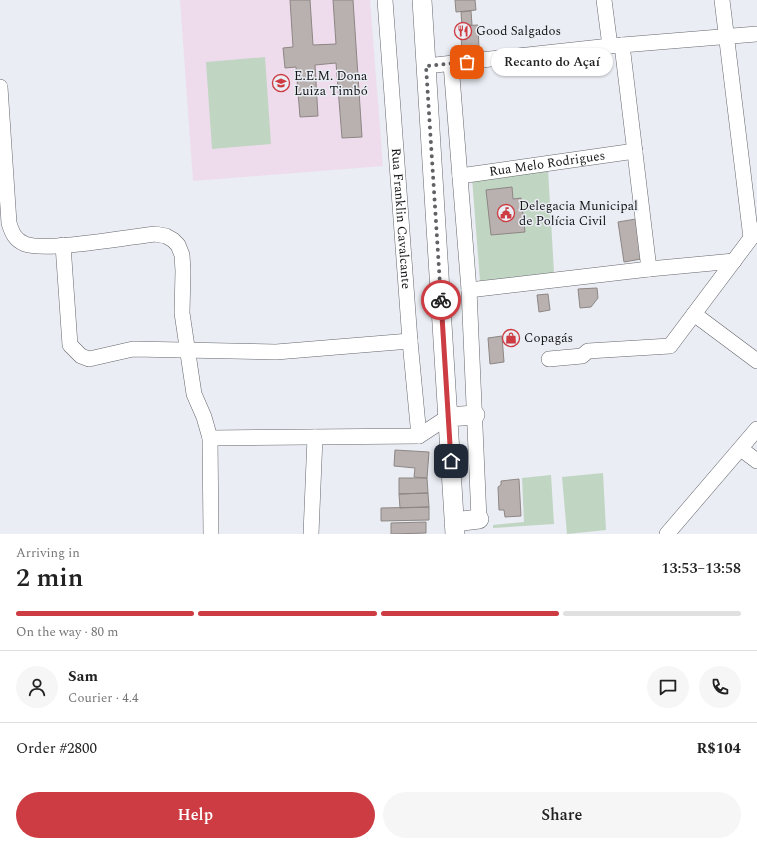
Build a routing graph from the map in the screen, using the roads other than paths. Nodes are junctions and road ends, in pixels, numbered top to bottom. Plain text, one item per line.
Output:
1 (385, 0) edge
2 (422, 0) edge
3 (604, 0) edge
4 (722, 0) edge
5 (757, 34) edge
6 (726, 36) junction
7 (616, 46) junction
8 (451, 64) junction
9 (426, 66) junction
10 (0, 87) edge
11 (635, 151) junction
12 (460, 176) junction
13 (754, 234) edge
14 (63, 245) junction
15 (734, 261) junction
16 (649, 268) junction
17 (469, 290) junction
18 (694, 314) junction
19 (410, 341) junction
20 (188, 350) junction
21 (548, 359) dead end
22 (757, 361) edge
23 (475, 415) junction
24 (448, 417) junction
25 (757, 429) edge
26 (419, 436) junction
27 (315, 437) junction
28 (210, 438) junction
29 (741, 449) junction
30 (757, 461) edge
31 (479, 519) joint
32 (455, 528) edge
33 (211, 534) edge
34 (312, 534) edge
35 (667, 534) edge

1 - 19 street, Rua Franklin Cavalcante
2 - 9 main road
3 - 7 street
4 - 6 street
5 - 6 street
6 - 7 street
6 - 13 street
7 - 8 street
7 - 11 street
8 - 9 street
8 - 12 street
9 - 24 main road
10 - 14 street
11 - 12 street, Rua Melo Rodrigues
11 - 16 street
12 - 17 street
13 - 15 street
14 - 20 street
14 - 20 street
15 - 16 street
15 - 18 street
16 - 17 street
17 - 23 street
18 - 21 street
18 - 22 street
19 - 20 street
19 - 26 street, Rua Franklin Cavalcante
20 - 28 street
23 - 24 main road
23 - 31 street
24 - 26 street
24 - 32 main road
25 - 29 street
26 - 27 street
27 - 28 street
27 - 34 street
28 - 33 street
29 - 30 street
29 - 35 street
31 - 32 main road

